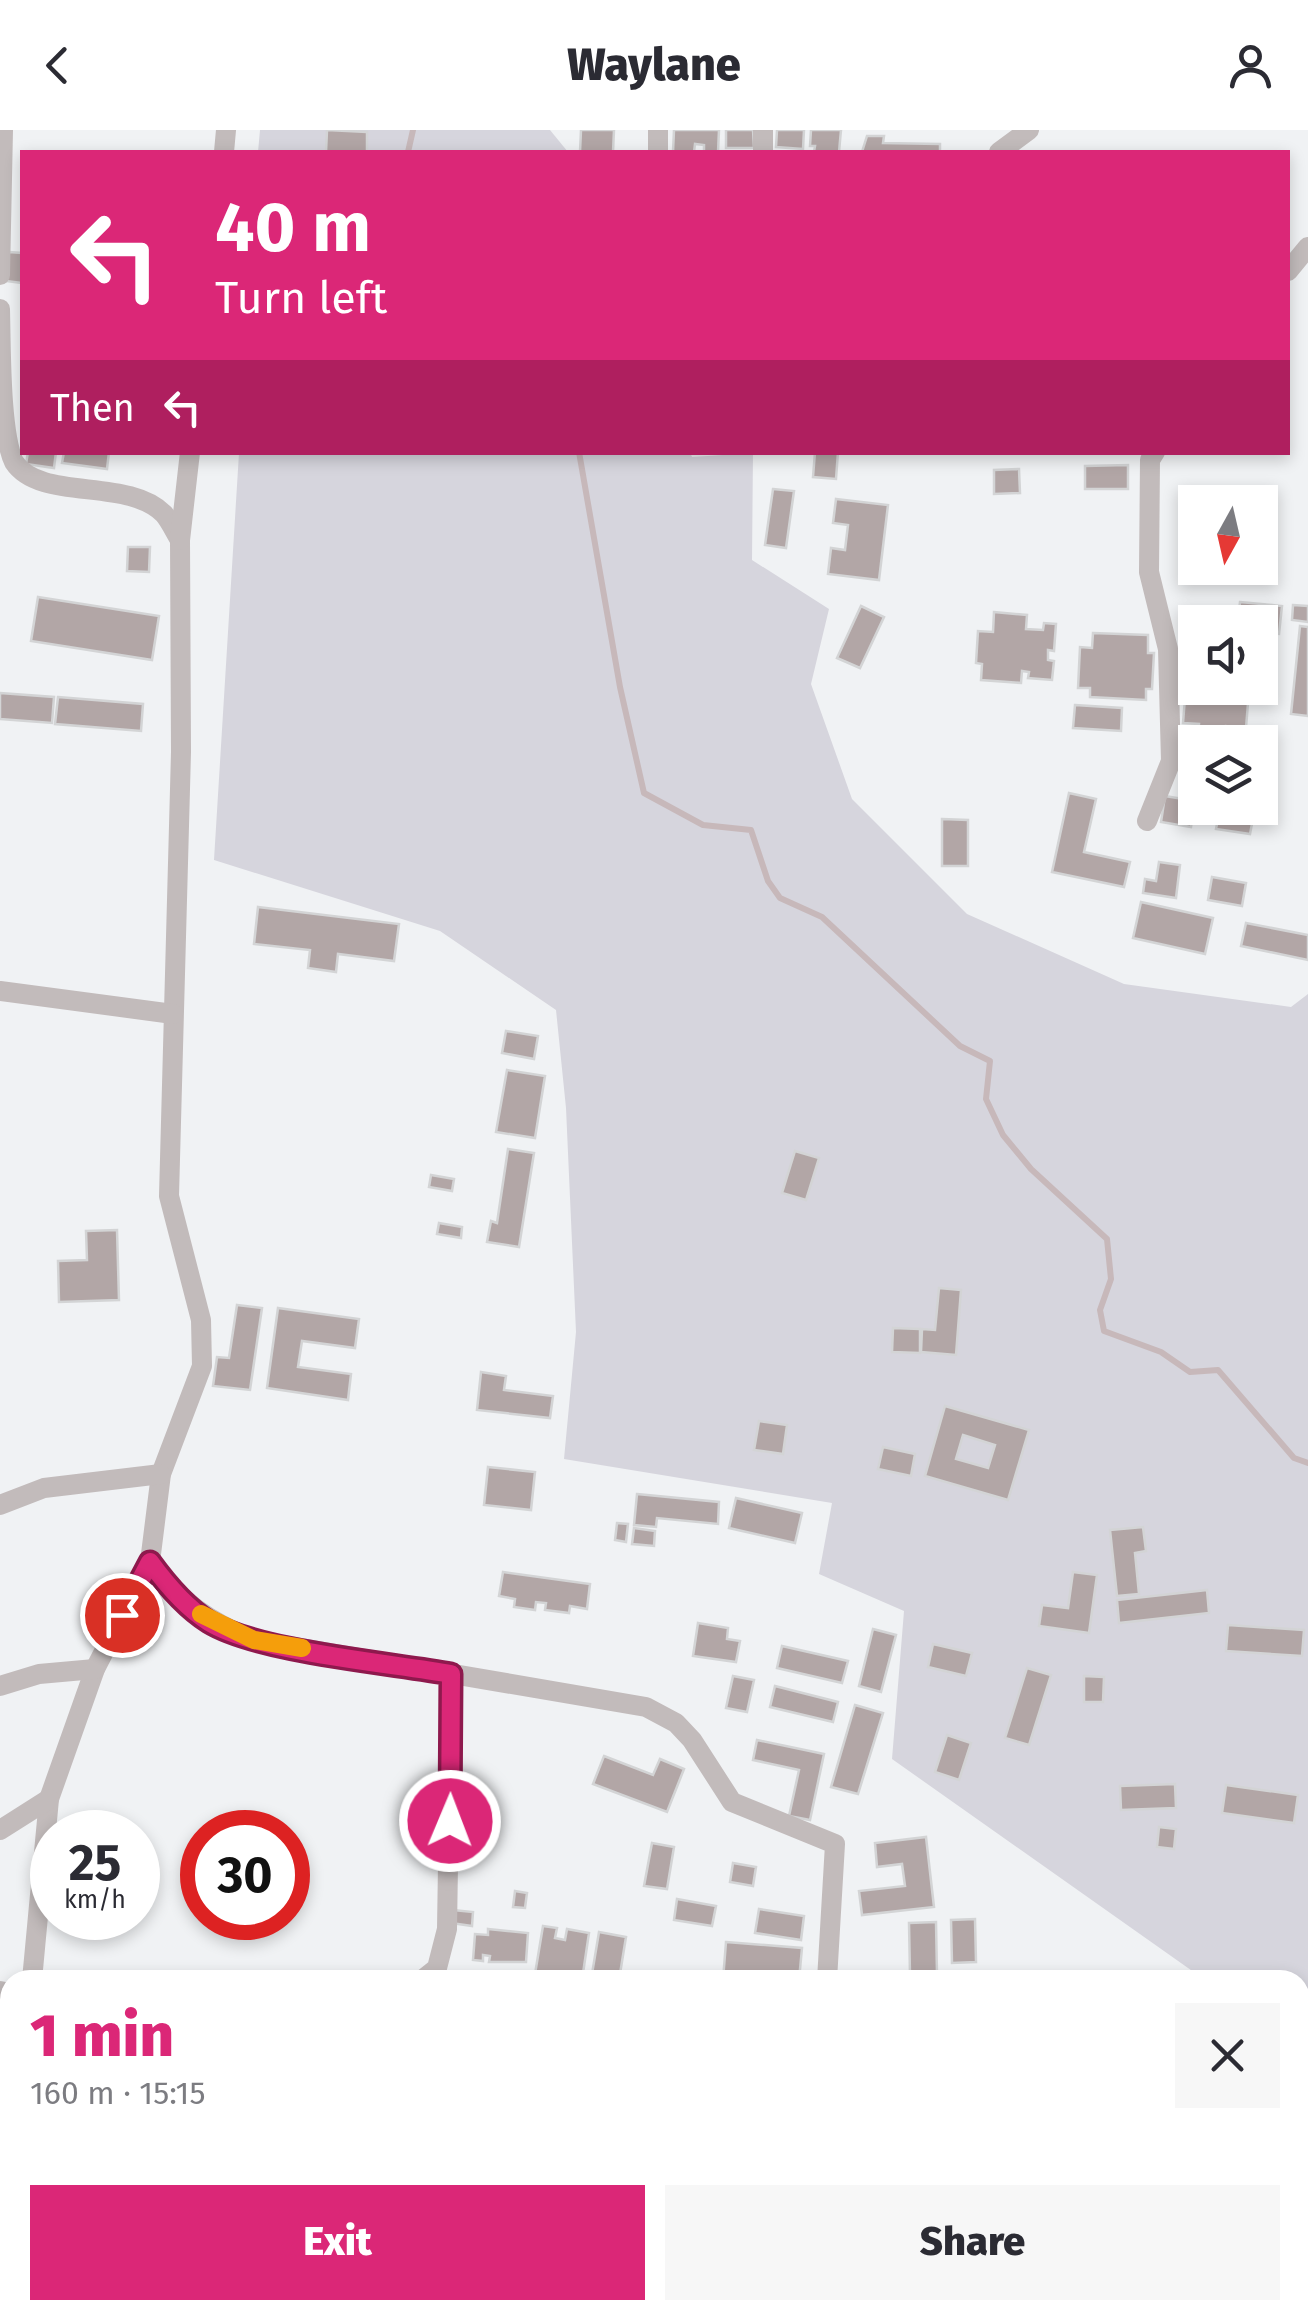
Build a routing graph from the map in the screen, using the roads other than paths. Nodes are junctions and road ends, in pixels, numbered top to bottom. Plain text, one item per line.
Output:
1 (4, 130) edge
2 (1028, 130) edge
3 (1002, 150) edge
4 (1308, 247) edge
5 (1290, 269) edge
6 (0, 275) edge
7 (0, 309) edge
8 (190, 455) edge
9 (1152, 455) edge
10 (180, 540) junction
11 (1148, 821) dead end
12 (0, 991) edge
13 (173, 1014) junction
14 (161, 1474) junction
15 (0, 1505) edge
16 (150, 1562) junction
17 (94, 1669) junction
18 (451, 1674) junction
19 (0, 1686) edge
20 (49, 1799) junction
21 (0, 1830) edge
22 (33, 1970) edge
23 (435, 1970) edge
24 (828, 1970) edge

1 - 6 street
2 - 3 street
4 - 5 street
7 - 10 street
8 - 10 street
9 - 11 street
10 - 13 street
12 - 13 street
13 - 14 street
14 - 15 street
14 - 16 street
16 - 17 street
16 - 18 street
17 - 19 street
17 - 20 street
18 - 23 street
18 - 24 street
20 - 21 street
20 - 22 street

